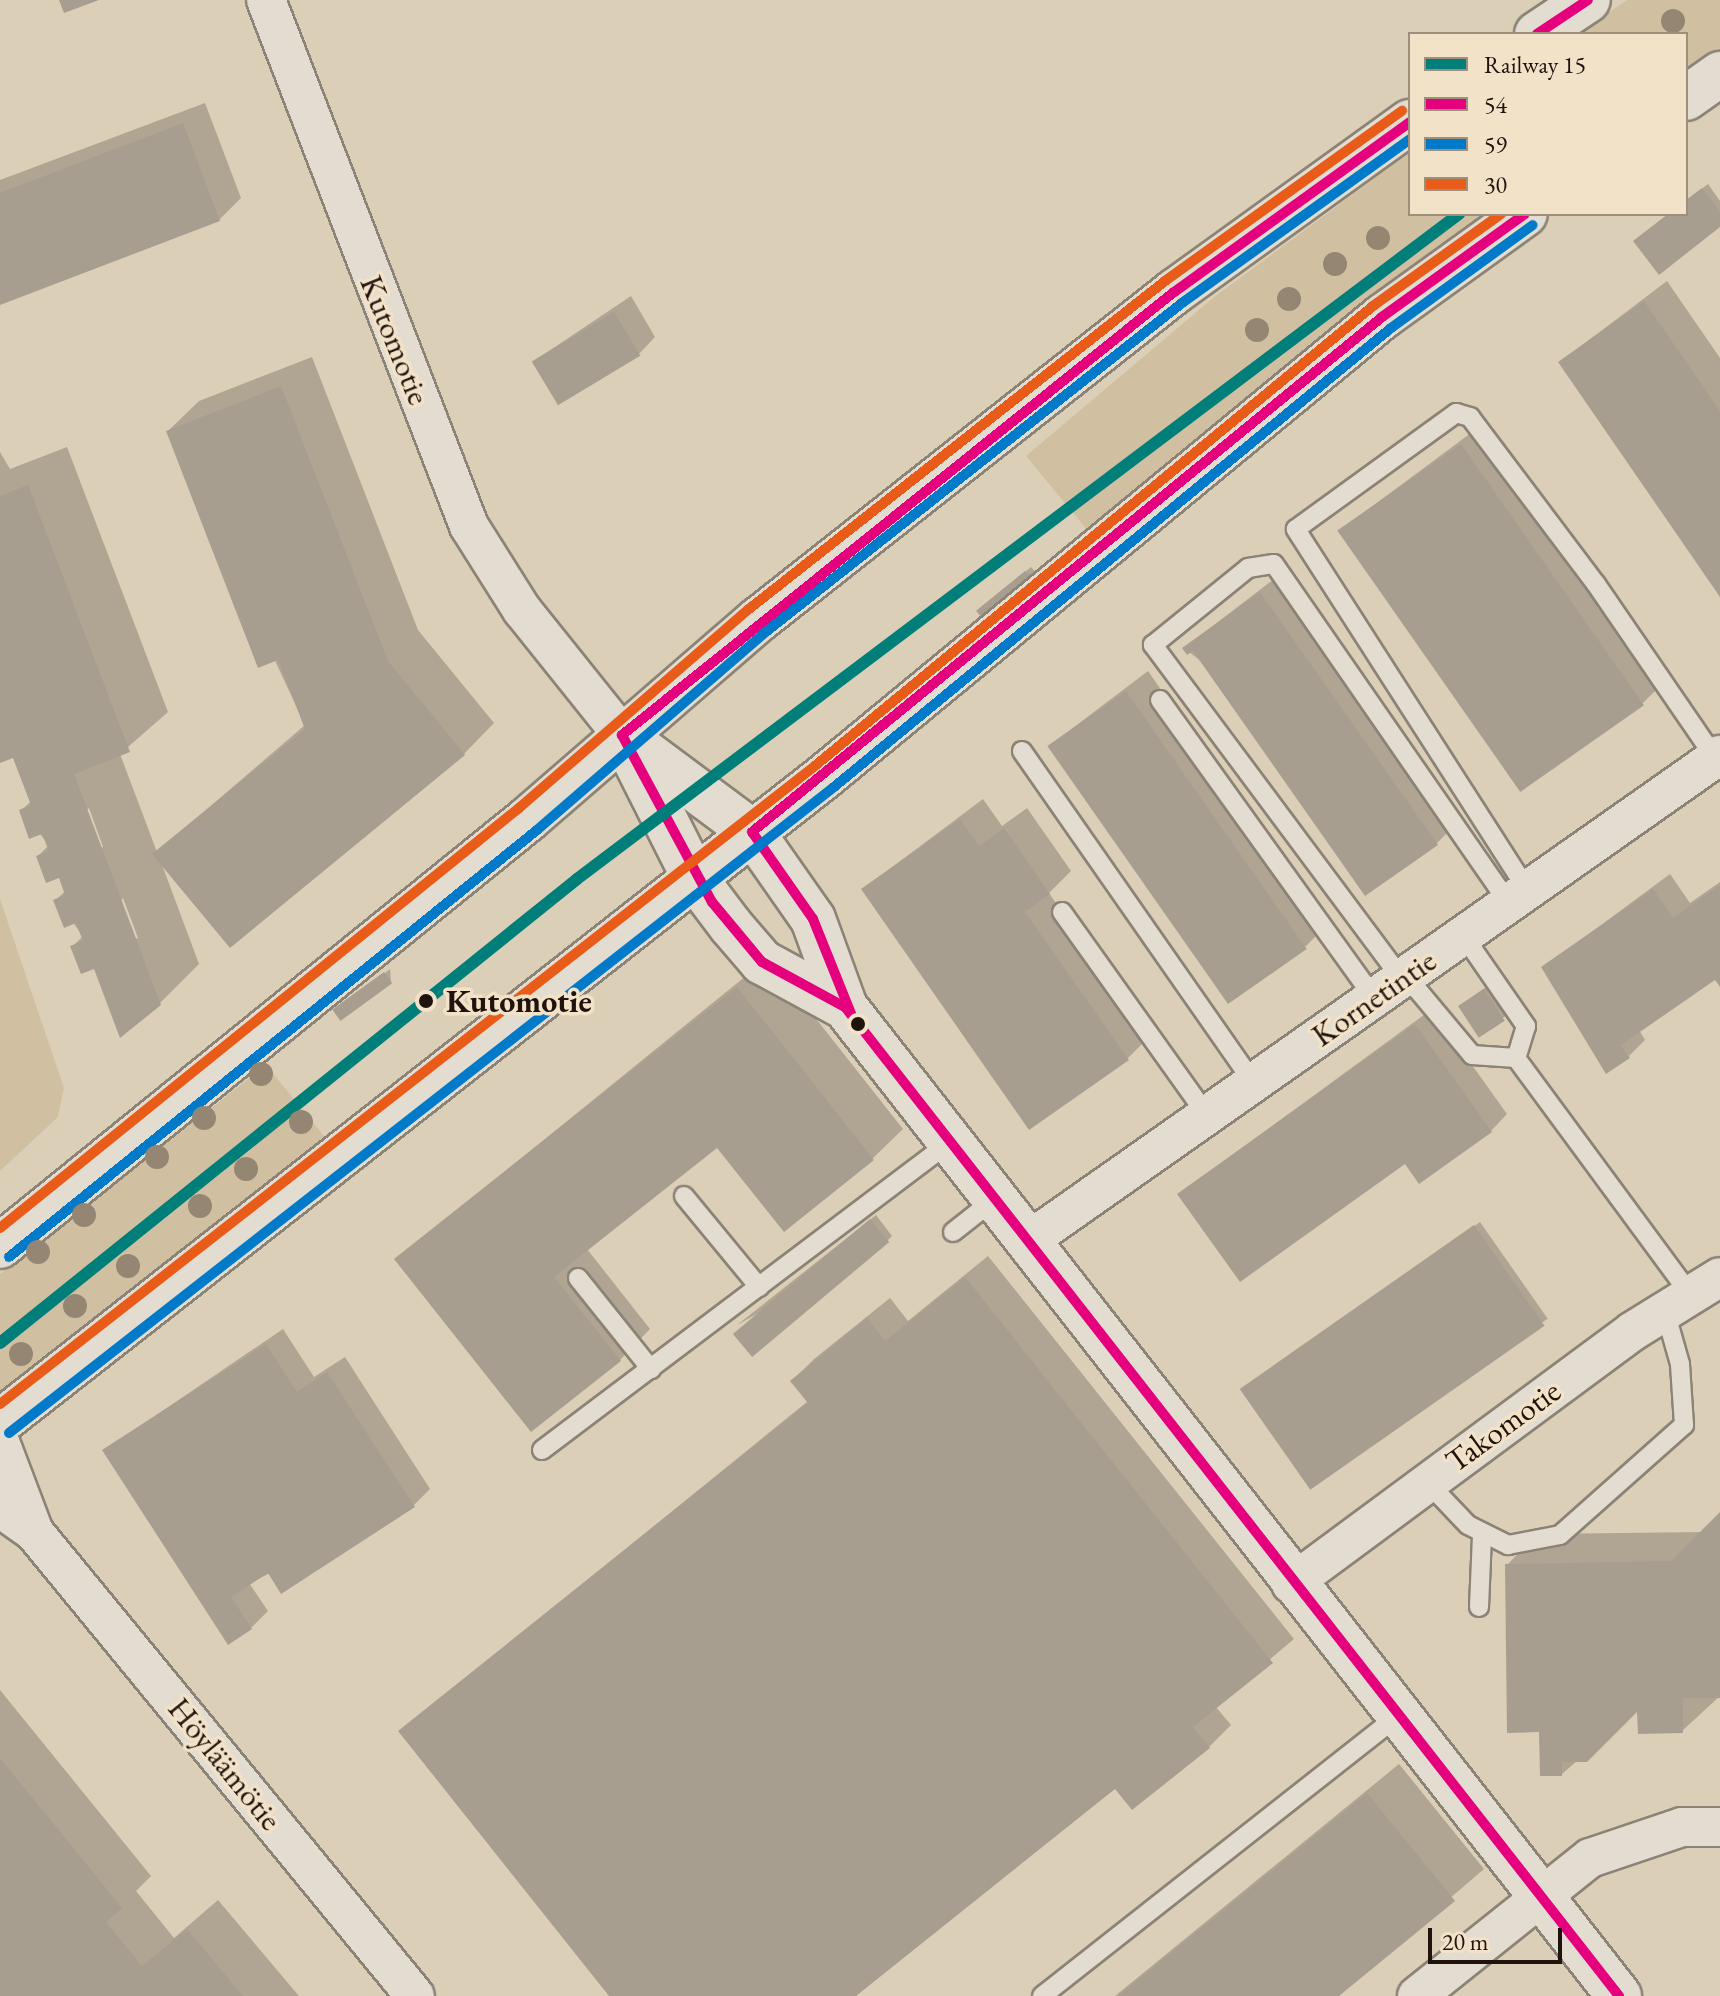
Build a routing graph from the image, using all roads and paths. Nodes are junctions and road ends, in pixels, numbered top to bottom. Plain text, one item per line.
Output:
1 (266, 0) edge
2 (1588, 0) edge
3 (1540, 32) edge
4 (1720, 74) edge
5 (1688, 97) edge
6 (1408, 123) edge
7 (1522, 216) edge
8 (1160, 700) dead end
9 (622, 735) junction
10 (1022, 751) dead end
11 (1718, 756) edge
12 (752, 832) junction
13 (694, 877) junction
14 (1518, 897) junction
15 (1062, 912) dead end
16 (1463, 935) junction
17 (1394, 984) junction
18 (845, 1007) junction
19 (1516, 1058) junction
20 (1254, 1083) junction
21 (1207, 1115) junction
22 (950, 1142) junction
23 (684, 1196) dead end
24 (995, 1199) junction
25 (953, 1232) dead end
26 (1028, 1241) junction
27 (0, 1246) edge
28 (578, 1278) dead end
29 (759, 1287) junction
30 (1691, 1294) edge
31 (651, 1369) junction
32 (0, 1422) edge
33 (0, 1442) edge
34 (542, 1450) dead end
35 (1427, 1482) junction
36 (0, 1508) edge
37 (34, 1532) junction
38 (1482, 1534) junction
39 (1291, 1584) junction
40 (1479, 1607) dead end
41 (1397, 1717) junction
42 (1720, 1827) edge
43 (1540, 1898) junction
44 (415, 1996) edge
45 (1042, 1996) edge
46 (1417, 1996) edge
47 (1619, 1996) edge

1 - 9 street, Kutomotie
2 - 3 main road
4 - 5 main road
6 - 9 main road
7 - 12 main road
8 - 17 lane
9 - 12 main road
9 - 13 main road
9 - 27 main road
10 - 20 lane
11 - 14 street, Kornetintie
11 - 14 lane
12 - 13 main road
12 - 18 main road
13 - 18 main road
13 - 32 main road
14 - 16 street, Kornetintie
14 - 17 lane
15 - 21 lane
16 - 17 street, Kornetintie
16 - 19 lane
17 - 19 lane
17 - 20 street, Kornetintie
18 - 22 main road
19 - 30 lane
20 - 21 street, Kornetintie
21 - 26 street, Kornetintie
22 - 24 main road
22 - 29 lane
23 - 29 lane
24 - 25 lane
24 - 26 main road
26 - 39 main road
28 - 31 lane
29 - 31 lane
30 - 35 street, Takomotie
30 - 38 lane
31 - 34 lane
33 - 37 street, Höyläämötie
35 - 38 lane
35 - 39 street, Takomotie
36 - 37 street, Höyläämötie
37 - 44 street, Höyläämötie
38 - 40 lane
39 - 41 main road
41 - 43 main road
41 - 45 lane
42 - 43 street
43 - 46 street
43 - 47 main road

